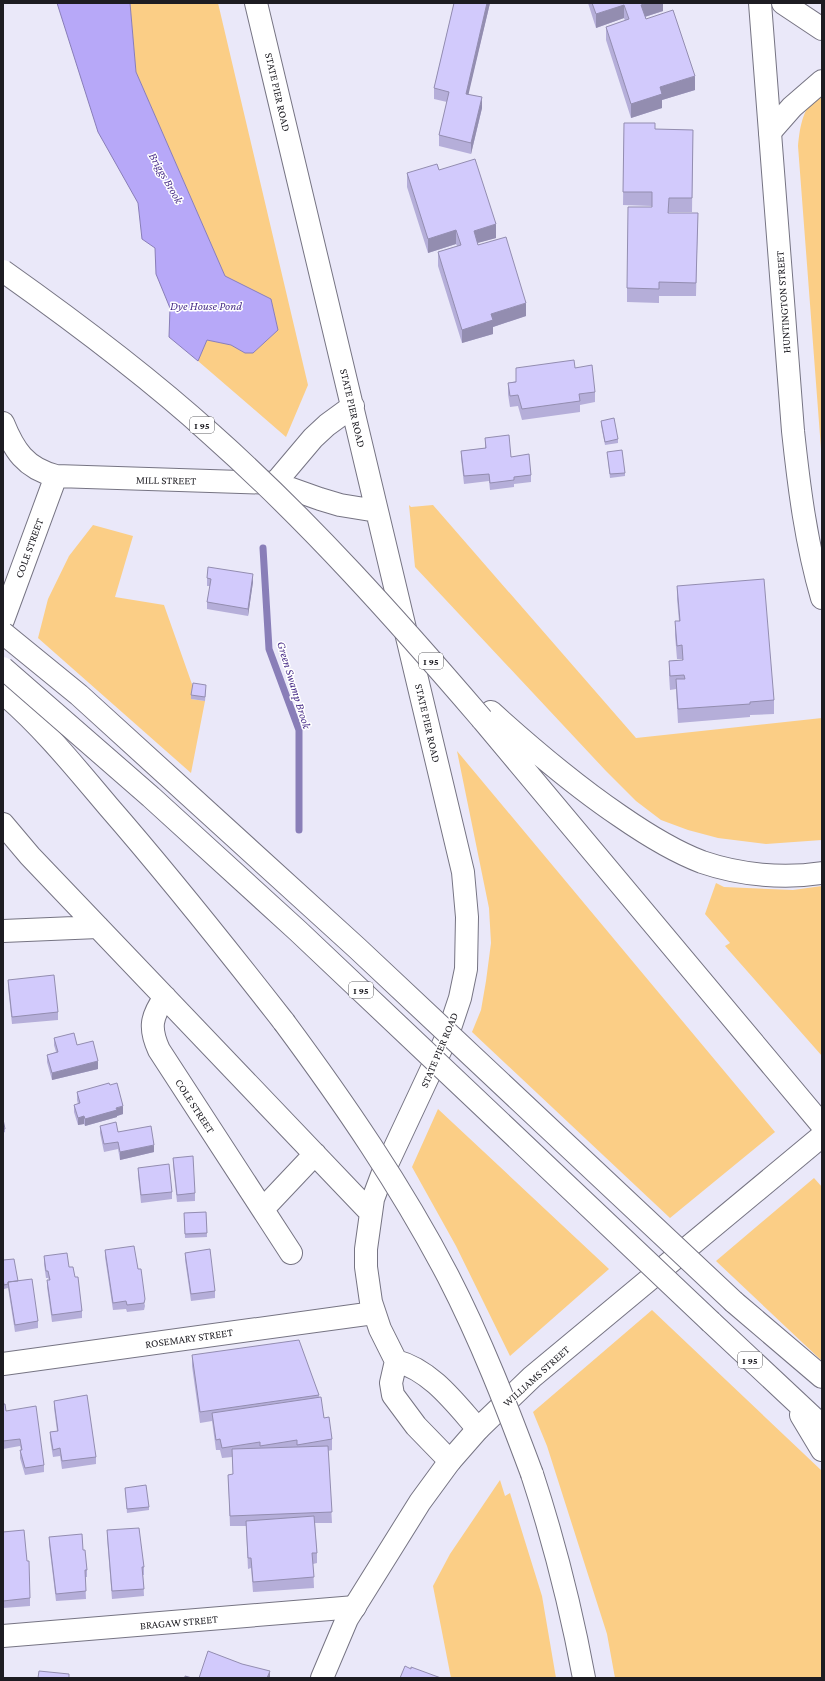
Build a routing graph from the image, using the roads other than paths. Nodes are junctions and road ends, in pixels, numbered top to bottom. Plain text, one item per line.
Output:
1 (256, 3) edge
2 (760, 3) edge
3 (782, 3) edge
4 (822, 29) edge
5 (822, 80) edge
6 (770, 132) junction
7 (3, 271) edge
8 (352, 406) junction
9 (3, 423) edge
10 (56, 476) junction
11 (276, 483) junction
12 (378, 511) junction
13 (822, 598) edge
14 (3, 620) edge
15 (3, 633) edge
16 (3, 668) edge
17 (3, 693) edge
18 (486, 715) junction
19 (3, 824) edge
20 (822, 873) edge
21 (98, 927) junction
22 (3, 930) edge
23 (164, 997) junction
24 (822, 1125) edge
25 (822, 1136) edge
26 (315, 1154) junction
27 (263, 1209) junction
28 (370, 1212) junction
29 (291, 1253) dead end
30 (374, 1313) junction
31 (396, 1361) junction
32 (3, 1364) edge
33 (822, 1377) edge
34 (790, 1397) junction
35 (822, 1426) edge
36 (478, 1429) junction
37 (822, 1450) edge
38 (450, 1462) junction
39 (355, 1607) junction
40 (3, 1636) edge
41 (322, 1678) edge
42 (584, 1678) edge

1 - 8 main road, STATE PIER ROAD
2 - 6 main road, HUNTINGTON STREET
3 - 4 main road
5 - 6 main road
6 - 13 main road, HUNTINGTON STREET
7 - 18 main road, I 95, bridge
8 - 11 main road
8 - 12 main road, STATE PIER ROAD
9 - 10 main road, MILL STREET
10 - 11 main road, MILL STREET
10 - 14 main road, COLE STREET
11 - 12 main road, MILL STREET
12 - 28 main road, STATE PIER ROAD
15 - 33 main road, bridge
16 - 34 main road, I 95, bridge
17 - 42 main road, bridge
18 - 20 main road
18 - 24 main road, I 95
19 - 21 main road
21 - 22 main road
21 - 23 main road
23 - 26 main road
23 - 27 main road, COLE STREET
25 - 36 main road, WILLIAMS STREET
26 - 27 main road
26 - 28 main road
27 - 29 main road, COLE STREET
28 - 30 main road, STATE PIER ROAD
30 - 31 main road, STATE PIER ROAD
30 - 32 main road, ROSEMARY STREET
31 - 36 main road
31 - 38 main road
34 - 35 main road, I 95
34 - 37 main road
36 - 38 main road, WILLIAMS STREET
38 - 39 main road, WILLIAMS STREET
39 - 40 main road, BRAGAW STREET
39 - 41 main road, WILLIAMS STREET

